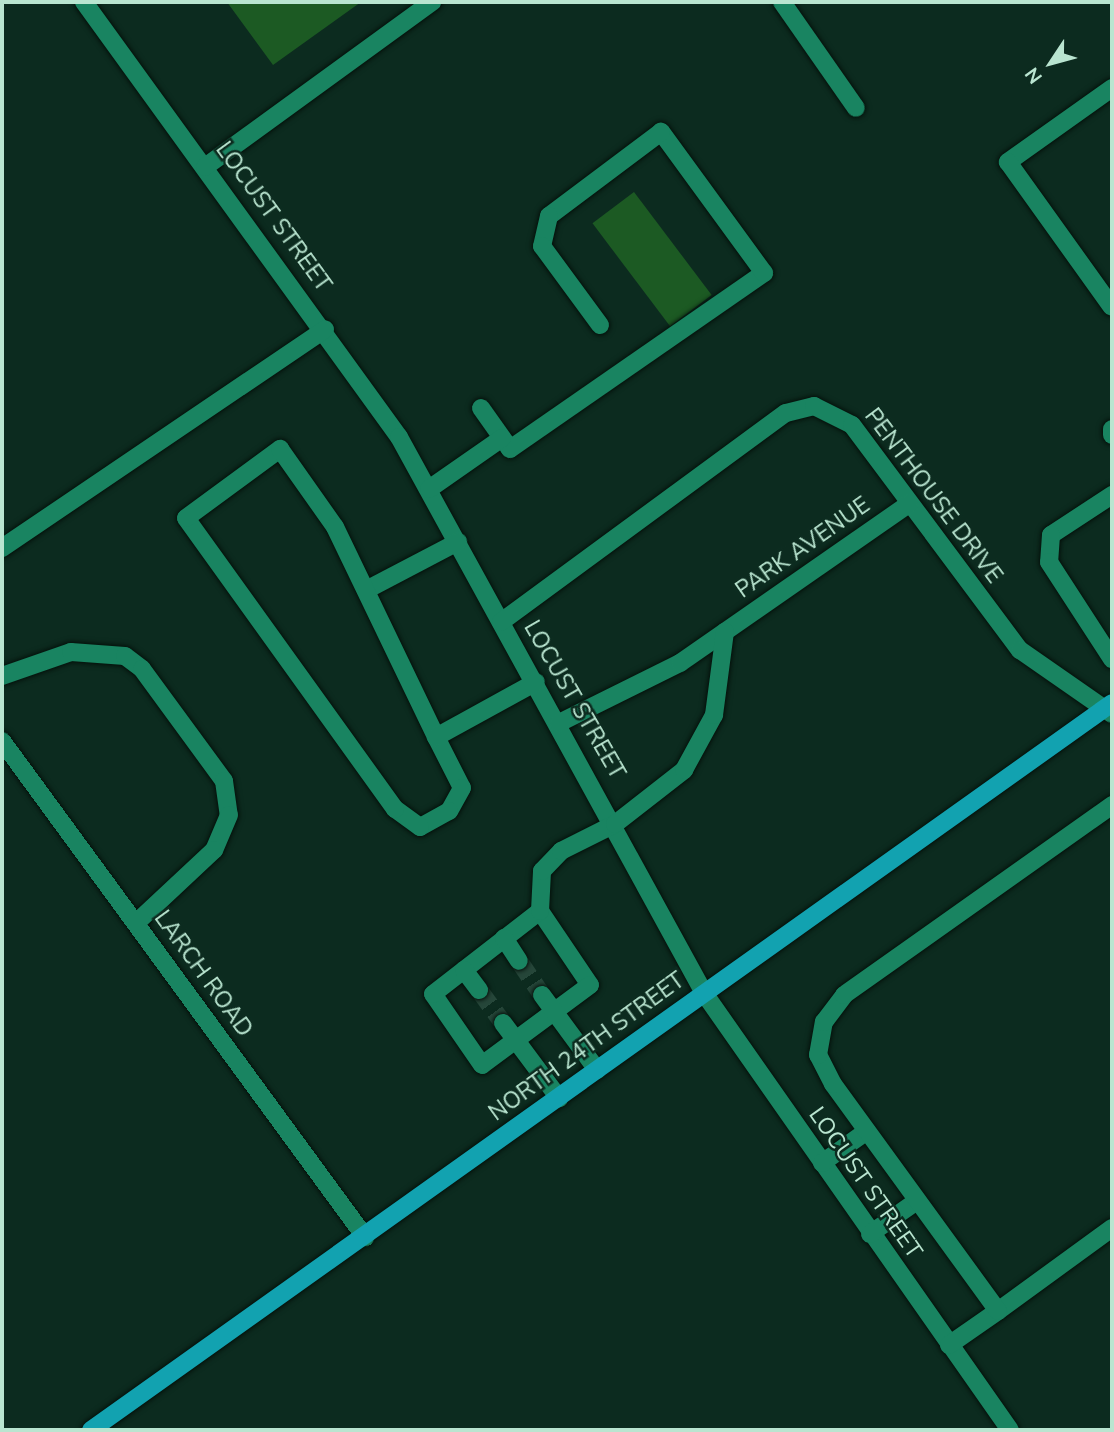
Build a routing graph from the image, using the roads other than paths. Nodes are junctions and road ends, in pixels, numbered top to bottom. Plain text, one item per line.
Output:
1 (432, 2) edge
2 (782, 2) edge
3 (93, 5) edge
4 (1112, 88) edge
5 (856, 108) dead end
6 (205, 167) junction
7 (1112, 307) edge
8 (600, 325) dead end
9 (325, 329) junction
10 (481, 408) dead end
11 (502, 438) junction
12 (429, 489) junction
13 (1112, 495) edge
14 (909, 504) junction
15 (458, 542) junction
16 (2, 548) edge
17 (366, 590) junction
18 (501, 622) junction
19 (725, 632) junction
20 (1112, 659) edge
21 (2, 676) edge
22 (536, 682) junction
23 (1110, 708) edge
24 (559, 723) junction
25 (436, 737) junction
26 (2, 741) edge
27 (1112, 805) edge
28 (615, 824) junction
29 (540, 911) junction
30 (136, 923) junction
31 (504, 938) junction
32 (519, 961) tunnel mouth
33 (464, 970) junction
34 (479, 990) tunnel mouth
35 (704, 993) junction
36 (542, 995) tunnel mouth
37 (554, 1011) junction
38 (503, 1023) tunnel mouth
39 (516, 1041) junction
40 (597, 1070) junction
41 (559, 1098) junction
42 (867, 1131) junction
43 (822, 1163) junction
44 (917, 1201) junction
45 (1112, 1228) edge
46 (870, 1234) junction
47 (365, 1237) junction
48 (998, 1311) junction
49 (949, 1345) junction
50 (91, 1430) edge
51 (1010, 1430) edge

1 - 6 street
2 - 5 street
3 - 6 street, LOCUST STREET
4 - 7 street
6 - 9 street, LOCUST STREET
8 - 11 street
9 - 12 street, LOCUST STREET
9 - 16 street
10 - 11 street
11 - 12 street
12 - 15 street, LOCUST STREET
13 - 20 street
14 - 18 street, PENTHOUSE DRIVE
14 - 19 street, PARK AVENUE
14 - 23 street, PENTHOUSE DRIVE
15 - 17 street
15 - 18 street, LOCUST STREET
17 - 25 street
17 - 25 street
18 - 22 street, LOCUST STREET
19 - 24 street, PARK AVENUE
19 - 28 street
21 - 30 street
22 - 24 street, LOCUST STREET
22 - 25 street
23 - 35 main road, NORTH 24TH STREET
24 - 28 street, LOCUST STREET
26 - 30 street, LARCH ROAD
27 - 42 street
28 - 29 street
28 - 35 street, LOCUST STREET
29 - 31 street
29 - 37 street
30 - 47 street, LARCH ROAD
31 - 32 street
31 - 33 street
33 - 34 street
33 - 39 street
35 - 40 main road, NORTH 24TH STREET
35 - 43 street, LOCUST STREET
36 - 37 street
37 - 39 street
37 - 40 street
38 - 39 street
39 - 41 street
40 - 41 main road, NORTH 24TH STREET
41 - 47 main road, NORTH 24TH STREET
42 - 43 street
42 - 44 street
43 - 46 street, LOCUST STREET
44 - 46 street
44 - 48 street
45 - 48 street
46 - 49 street, LOCUST STREET
47 - 50 main road, NORTH 24TH STREET
48 - 49 street
49 - 51 street, LOCUST STREET

